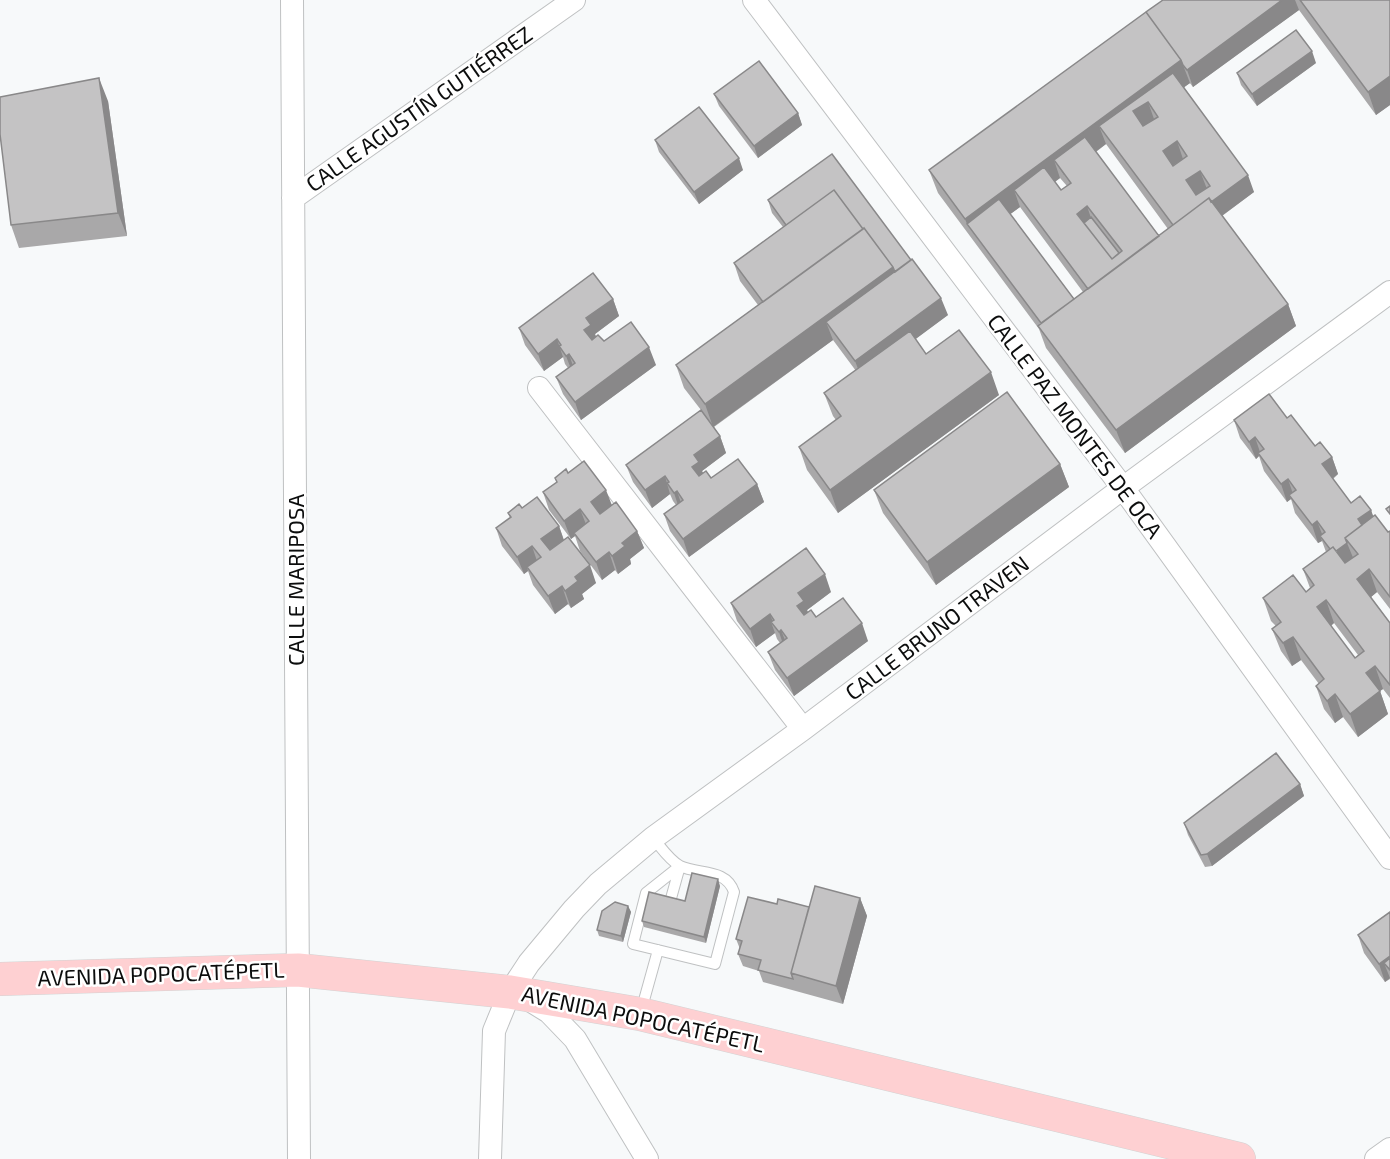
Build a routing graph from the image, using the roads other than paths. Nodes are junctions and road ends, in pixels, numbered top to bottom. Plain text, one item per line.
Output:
1 (292, 0) edge
2 (574, 0) edge
3 (754, 0) edge
4 (293, 198) junction
5 (1390, 292) edge
6 (539, 388) dead end
7 (1123, 488) junction
8 (803, 729) junction
9 (653, 837) junction
10 (1390, 858) edge
11 (680, 866) junction
12 (670, 903) edge
13 (658, 950) junction
14 (298, 970) junction
15 (0, 979) edge
16 (510, 992) junction
17 (640, 1014) junction
18 (1390, 1149) edge
19 (299, 1159) edge
20 (490, 1159) edge
21 (647, 1159) edge
22 (1239, 1159) edge
23 (1376, 1159) edge

1 - 4 street, CALLE MARIPOSA
2 - 4 street, CALLE AGUSTÍN GUTIÉRREZ
3 - 7 street, CALLE PAZ MONTES DE OCA
4 - 14 street, CALLE MARIPOSA
5 - 7 street, CALLE BRUNO TRAVEN
6 - 8 street
7 - 8 street, CALLE BRUNO TRAVEN
7 - 10 street, CALLE PAZ MONTES DE OCA
8 - 9 street, CALLE BRUNO TRAVEN
9 - 11 lane
9 - 16 street, CALLE BRUNO TRAVEN
11 - 12 lane
11 - 13 lane
11 - 13 lane
13 - 17 lane
14 - 15 main road, AVENIDA POPOCATÉPETL
14 - 16 main road, AVENIDA POPOCATÉPETL
14 - 19 street, CALLE MARIPOSA
16 - 17 main road, AVENIDA POPOCATÉPETL
16 - 20 street, CALLE BRUNO TRAVEN
16 - 21 street
17 - 22 main road, AVENIDA POPOCATÉPETL
18 - 23 street

